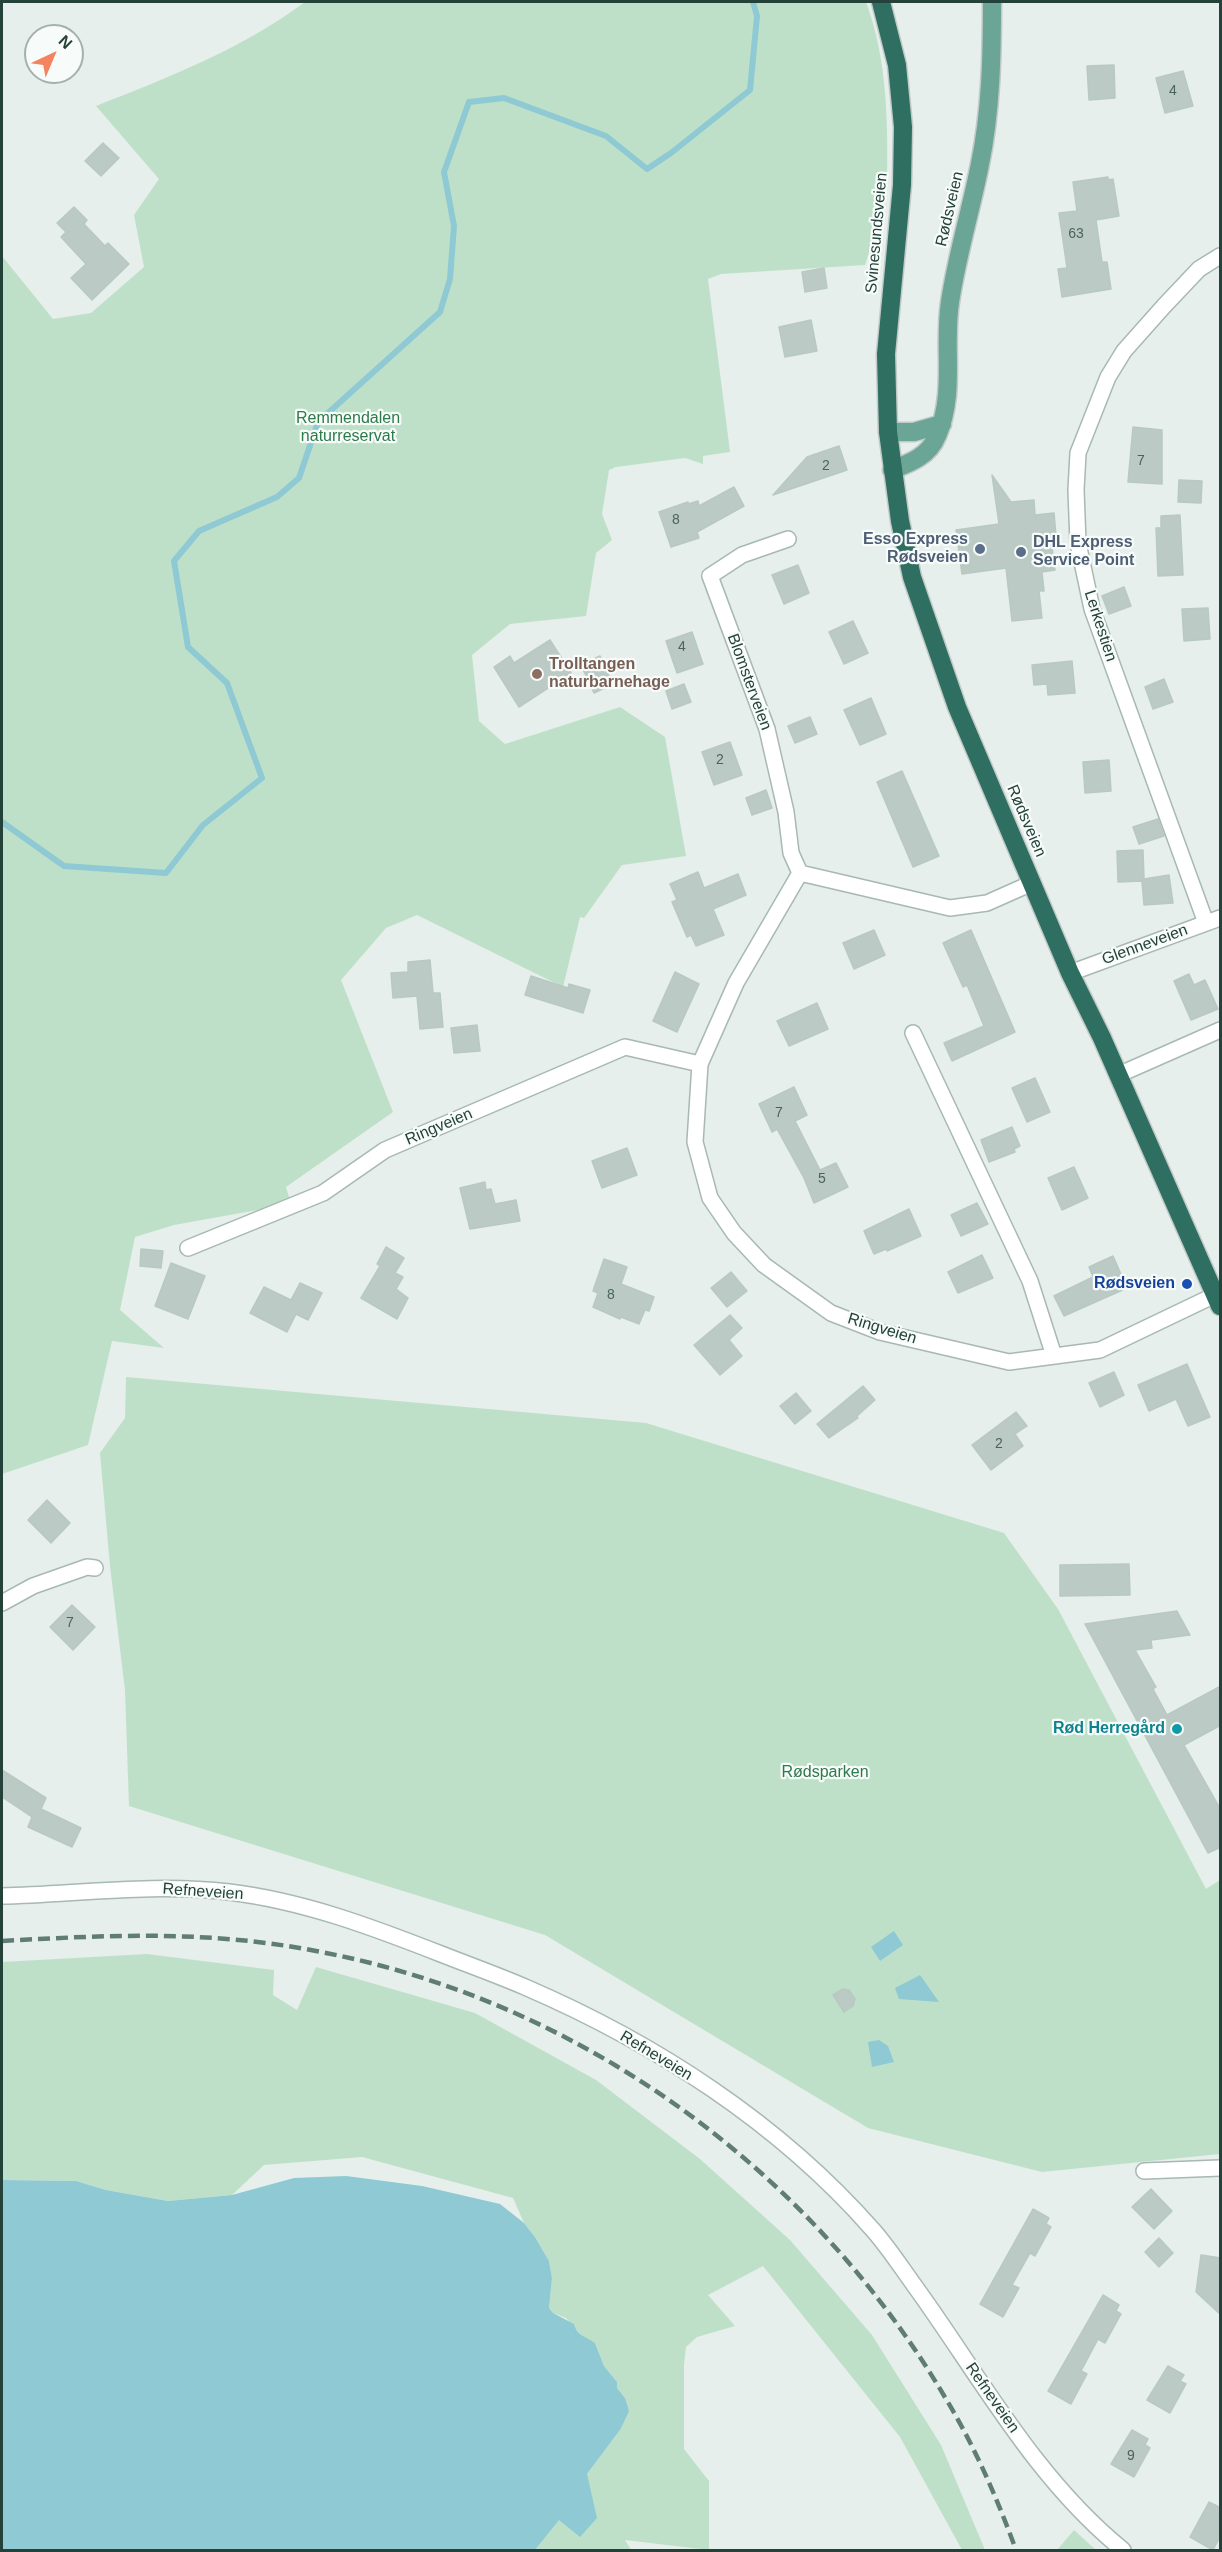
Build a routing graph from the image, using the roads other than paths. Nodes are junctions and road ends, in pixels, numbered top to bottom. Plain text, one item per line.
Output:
1 (881, 2) edge
2 (992, 2) edge
3 (1221, 256) edge
4 (942, 424) junction
5 (888, 432) junction
6 (892, 470) junction
7 (788, 539) dead end
8 (800, 873) junction
9 (1032, 883) junction
10 (1213, 921) edge
11 (1070, 973) junction
12 (1221, 1030) edge
13 (914, 1033) dead end
14 (700, 1064) junction
15 (1118, 1075) junction
16 (188, 1248) dead end
17 (1218, 1301) edge
18 (1054, 1356) junction
19 (95, 1568) dead end
20 (2, 1603) edge
21 (2, 1896) edge
22 (1221, 2168) edge
23 (1144, 2171) dead end
24 (1123, 2550) edge

1 - 5 highway, Svinesundsveien
2 - 4 main road, Rødsveien
3 - 10 street, Lerkestien
4 - 5 main road
4 - 6 main road, Rødsveien
5 - 6 highway, Svinesundsveien
6 - 9 highway, Rødsveien
7 - 8 street, Blomsterveien
8 - 9 street
8 - 14 street, Ringveien
9 - 11 highway, Rødsveien
10 - 11 street, Glenneveien
11 - 15 highway, Rødsveien
12 - 15 street
13 - 18 street
14 - 16 street, Ringveien
14 - 18 street, Ringveien
15 - 17 highway, Rødsveien
17 - 18 street, Ringveien
19 - 20 street
21 - 24 street, Refneveien
22 - 23 street

